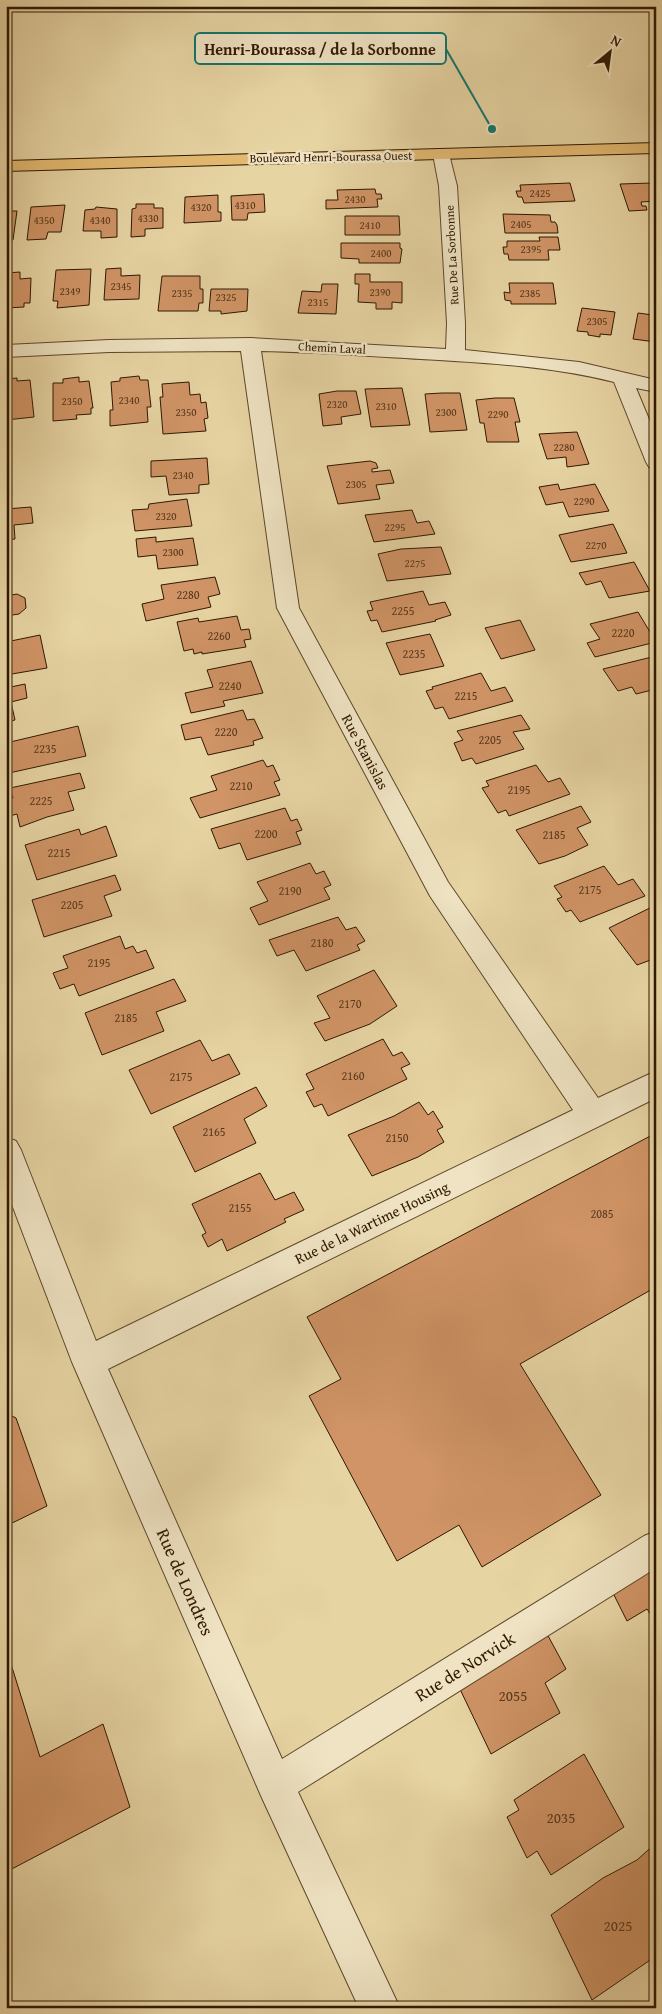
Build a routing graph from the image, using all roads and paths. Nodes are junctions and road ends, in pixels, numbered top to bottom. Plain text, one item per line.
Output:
1 (656, 148) edge
2 (441, 154) junction
3 (6, 166) edge
4 (250, 344) junction
5 (6, 350) edge
6 (455, 355) junction
7 (622, 380) junction
8 (656, 386) edge
9 (656, 462) edge
10 (656, 1084) edge
11 (593, 1115) junction
12 (6, 1150) edge
13 (88, 1362) junction
14 (656, 1548) edge
15 (275, 1785) junction
16 (380, 2008) edge

1 - 2 main road, Boulevard Henri-Bourassa Ouest
2 - 3 main road, Boulevard Henri-Bourassa Ouest
2 - 6 street, Rue De La Sorbonne
4 - 5 street, Chemin Laval
4 - 6 street, Chemin Laval
4 - 11 street, Rue Stanislas
6 - 7 street, Chemin Laval
7 - 8 street, Chemin Laval
7 - 9 street
10 - 11 street, Rue de la Wartime Housing
11 - 13 street, Rue de la Wartime Housing
12 - 13 street, Rue de Londres
13 - 15 street, Rue de Londres
14 - 15 street, Rue de Norvick
15 - 16 street, Rue de Londres

